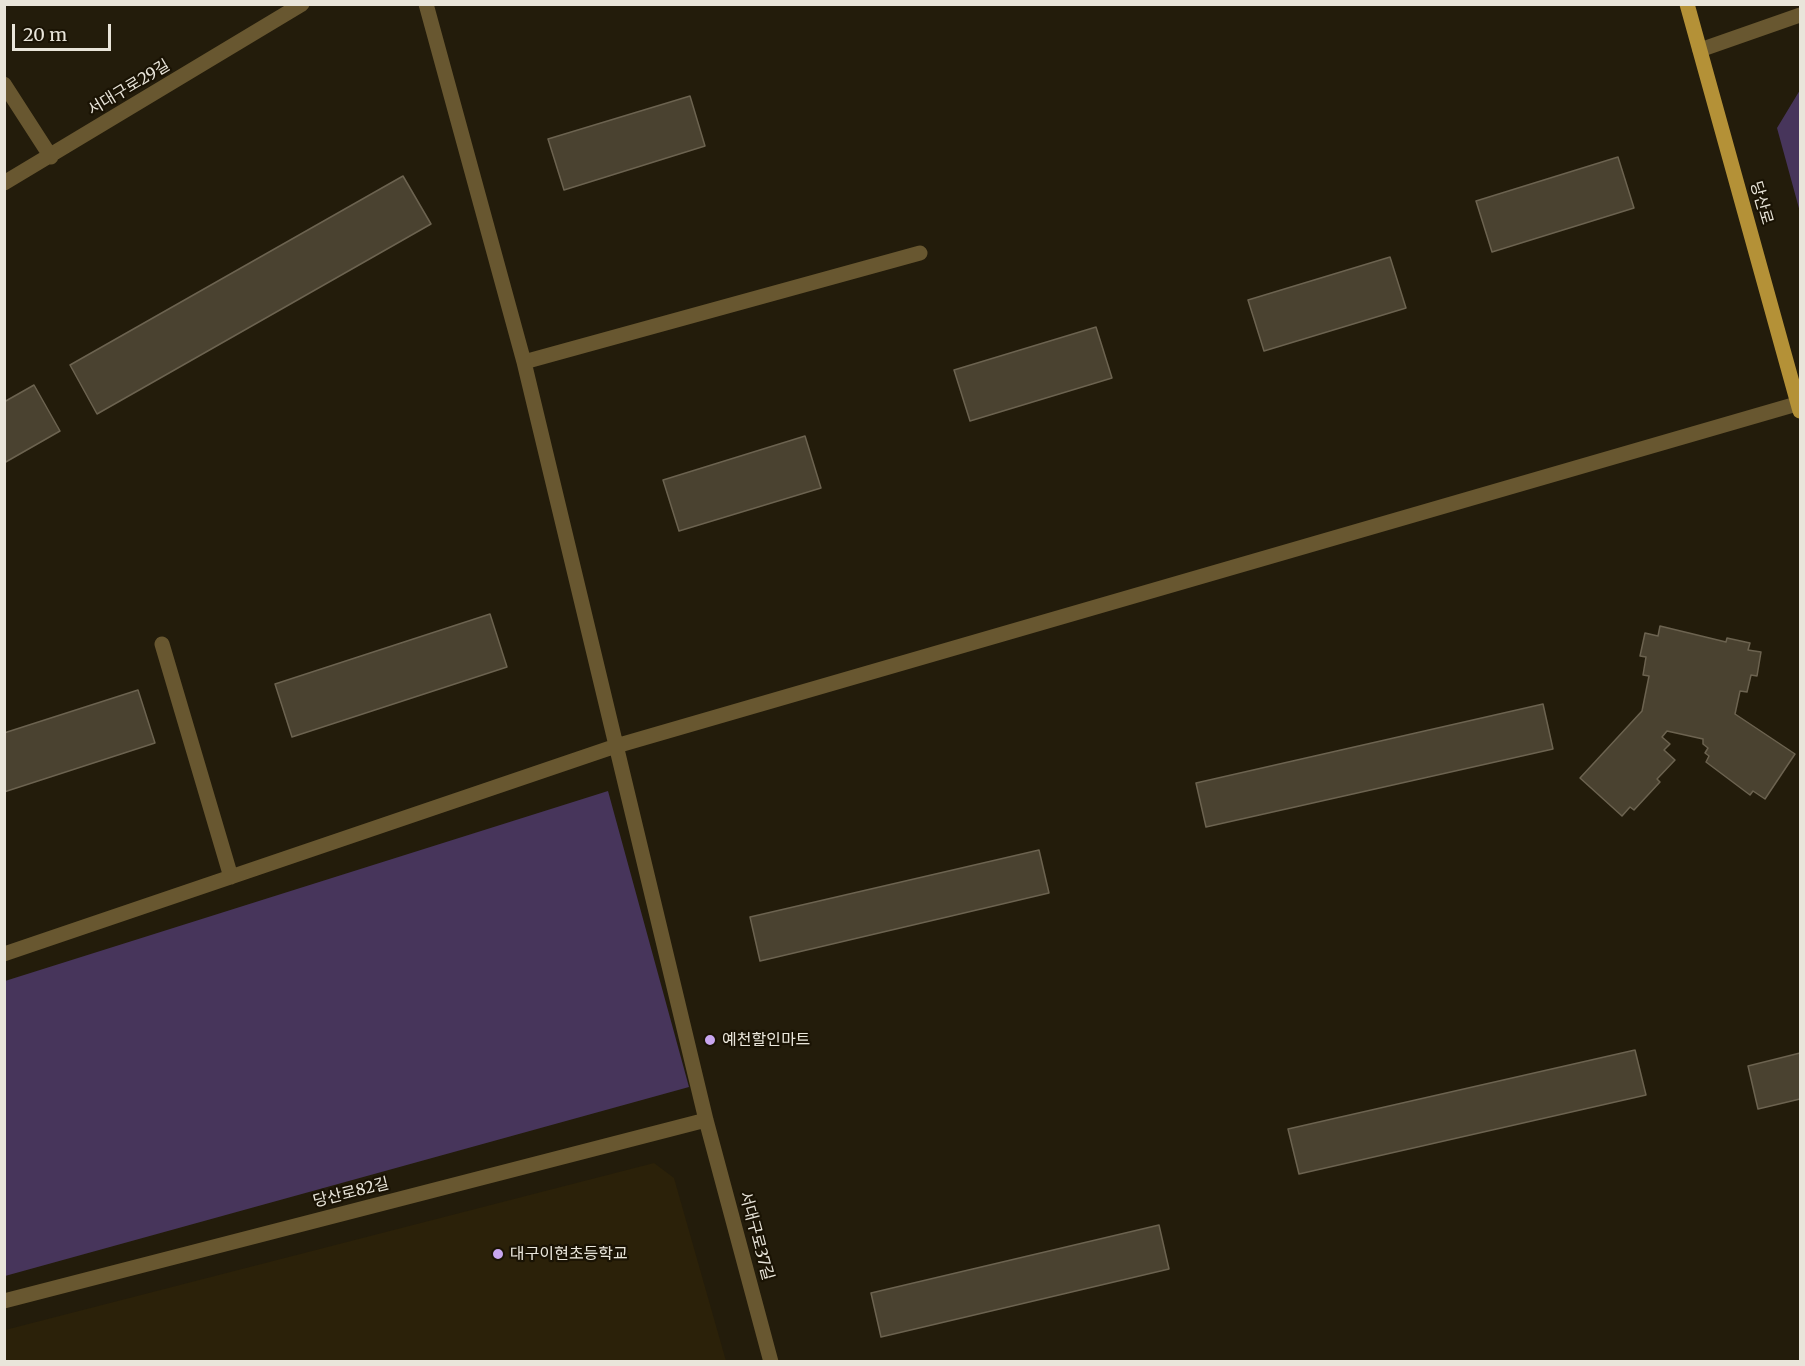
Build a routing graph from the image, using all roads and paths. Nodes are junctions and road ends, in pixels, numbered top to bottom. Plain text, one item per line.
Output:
1 (302, 4) edge
2 (426, 4) edge
3 (1687, 4) edge
4 (1800, 15) edge
5 (1700, 50) junction
6 (4, 84) edge
7 (51, 157) junction
8 (4, 183) edge
9 (920, 253) dead end
10 (524, 362) junction
11 (1800, 406) edge
12 (162, 644) dead end
13 (616, 746) junction
14 (231, 877) junction
15 (4, 954) edge
16 (706, 1120) junction
17 (4, 1301) edge
18 (771, 1362) edge

1 - 7 street, 서대구로29길
2 - 10 street, 서대구로37길
3 - 5 main road, 당산로
4 - 5 street
5 - 11 main road, 당산로
6 - 7 street
7 - 8 street, 서대구로29길
9 - 10 street
10 - 13 street, 서대구로37길
11 - 13 street
12 - 14 street
13 - 14 street
13 - 16 street, 서대구로37길
14 - 15 street
16 - 17 street, 당산로82길
16 - 18 street, 서대구로37길

